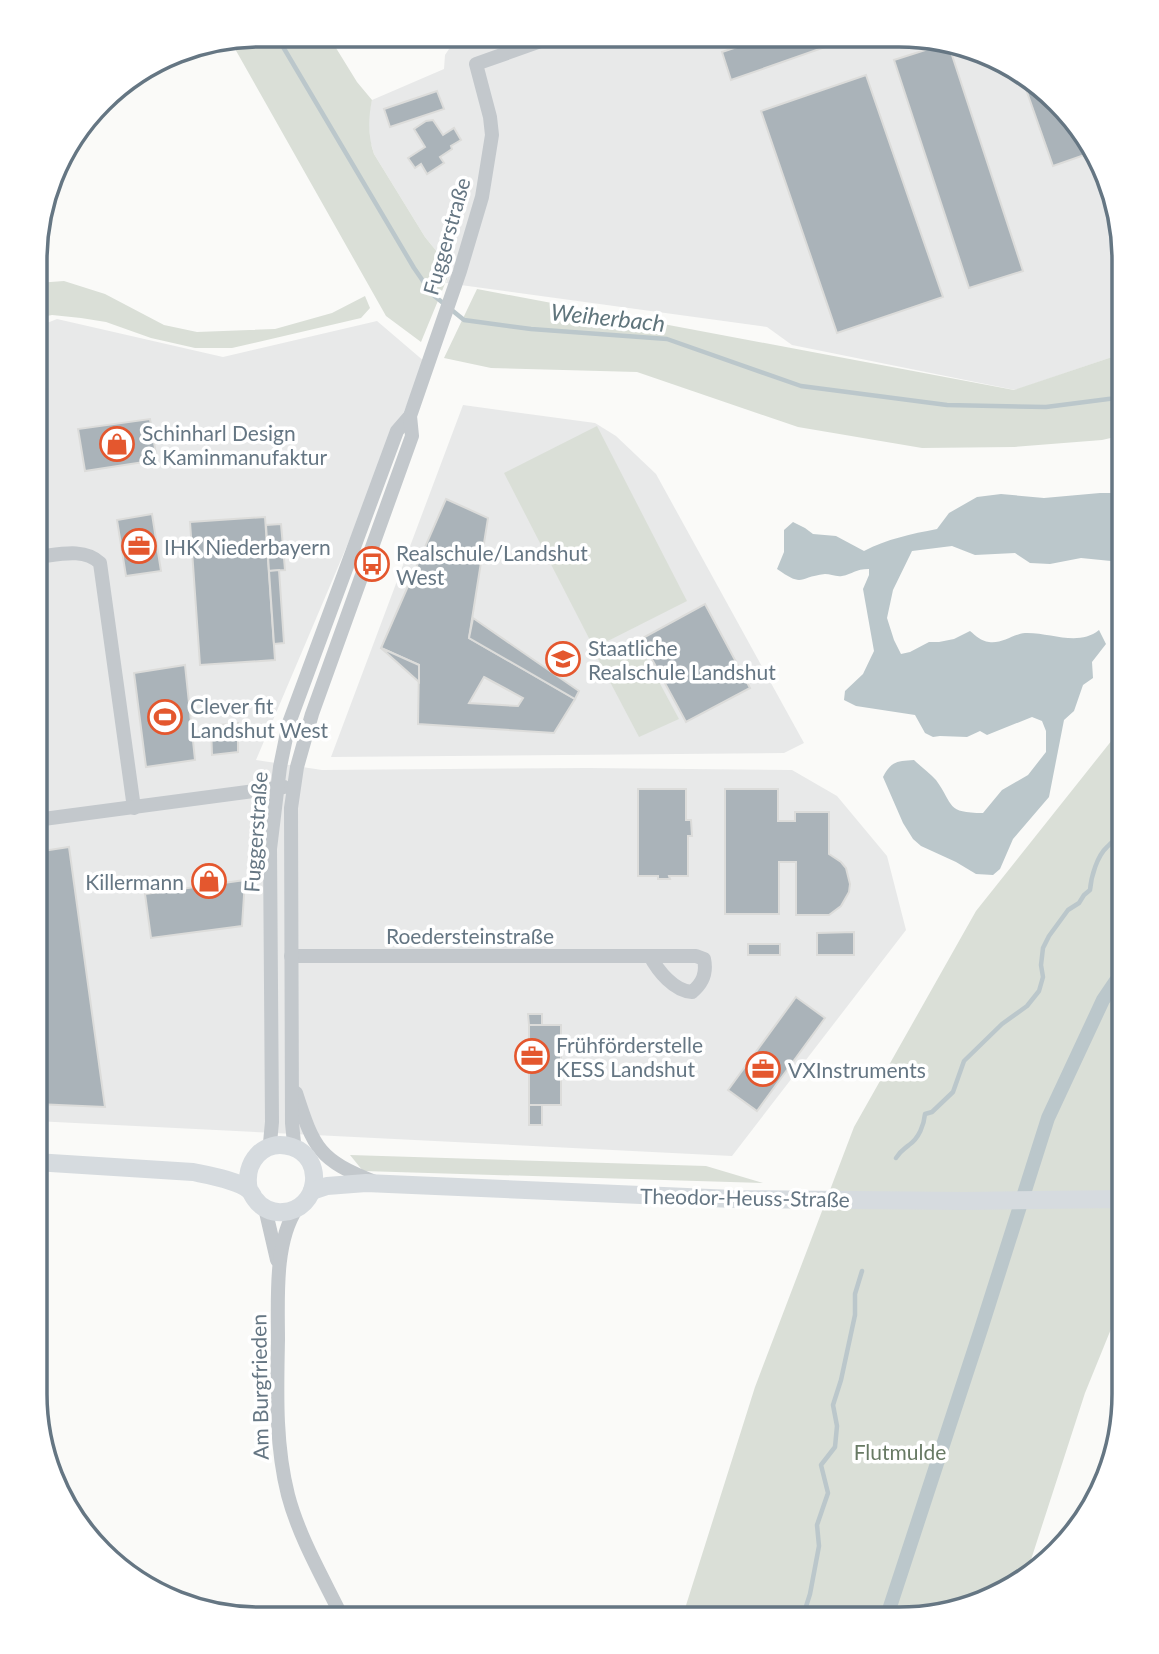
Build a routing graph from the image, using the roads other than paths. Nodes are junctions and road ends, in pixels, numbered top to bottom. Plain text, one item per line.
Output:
1 (524, 47) edge
2 (411, 416) junction
3 (47, 556) edge
4 (295, 786) junction
5 (277, 788) junction
6 (134, 808) junction
7 (47, 819) edge
8 (291, 956) junction
9 (650, 956) dead end
10 (292, 1082) junction
11 (297, 1149) junction
12 (259, 1154) junction
13 (47, 1164) edge
14 (313, 1167) junction
15 (193, 1172) junction
16 (373, 1183) junction
17 (249, 1190) junction
18 (313, 1191) junction
19 (1111, 1199) edge
20 (265, 1208) junction
21 (297, 1208) junction
22 (279, 1268) junction
23 (337, 1607) edge

1 - 2 street, Fuggerstraße
2 - 4 street, Fuggerstraße
2 - 5 street, Fuggerstraße
3 - 6 street
4 - 5 street
4 - 8 street, Fuggerstraße
5 - 6 street
5 - 12 street, Fuggerstraße
6 - 7 street
8 - 9 street, Roedersteinstraße
8 - 10 street, Fuggerstraße
10 - 11 street, Fuggerstraße
10 - 16 street
11 - 12 main road
11 - 14 main road, Theodor-Heuss-Straße
12 - 15 main road
12 - 17 main road
13 - 15 main road
14 - 16 main road, Theodor-Heuss-Straße
14 - 18 main road
15 - 17 main road
16 - 18 main road, Theodor-Heuss-Straße
16 - 19 main road, Theodor-Heuss-Straße
17 - 20 main road
18 - 21 main road
20 - 21 main road
20 - 22 street, Am Burgfrieden
21 - 22 street, Am Burgfrieden
22 - 23 street, Am Burgfrieden

